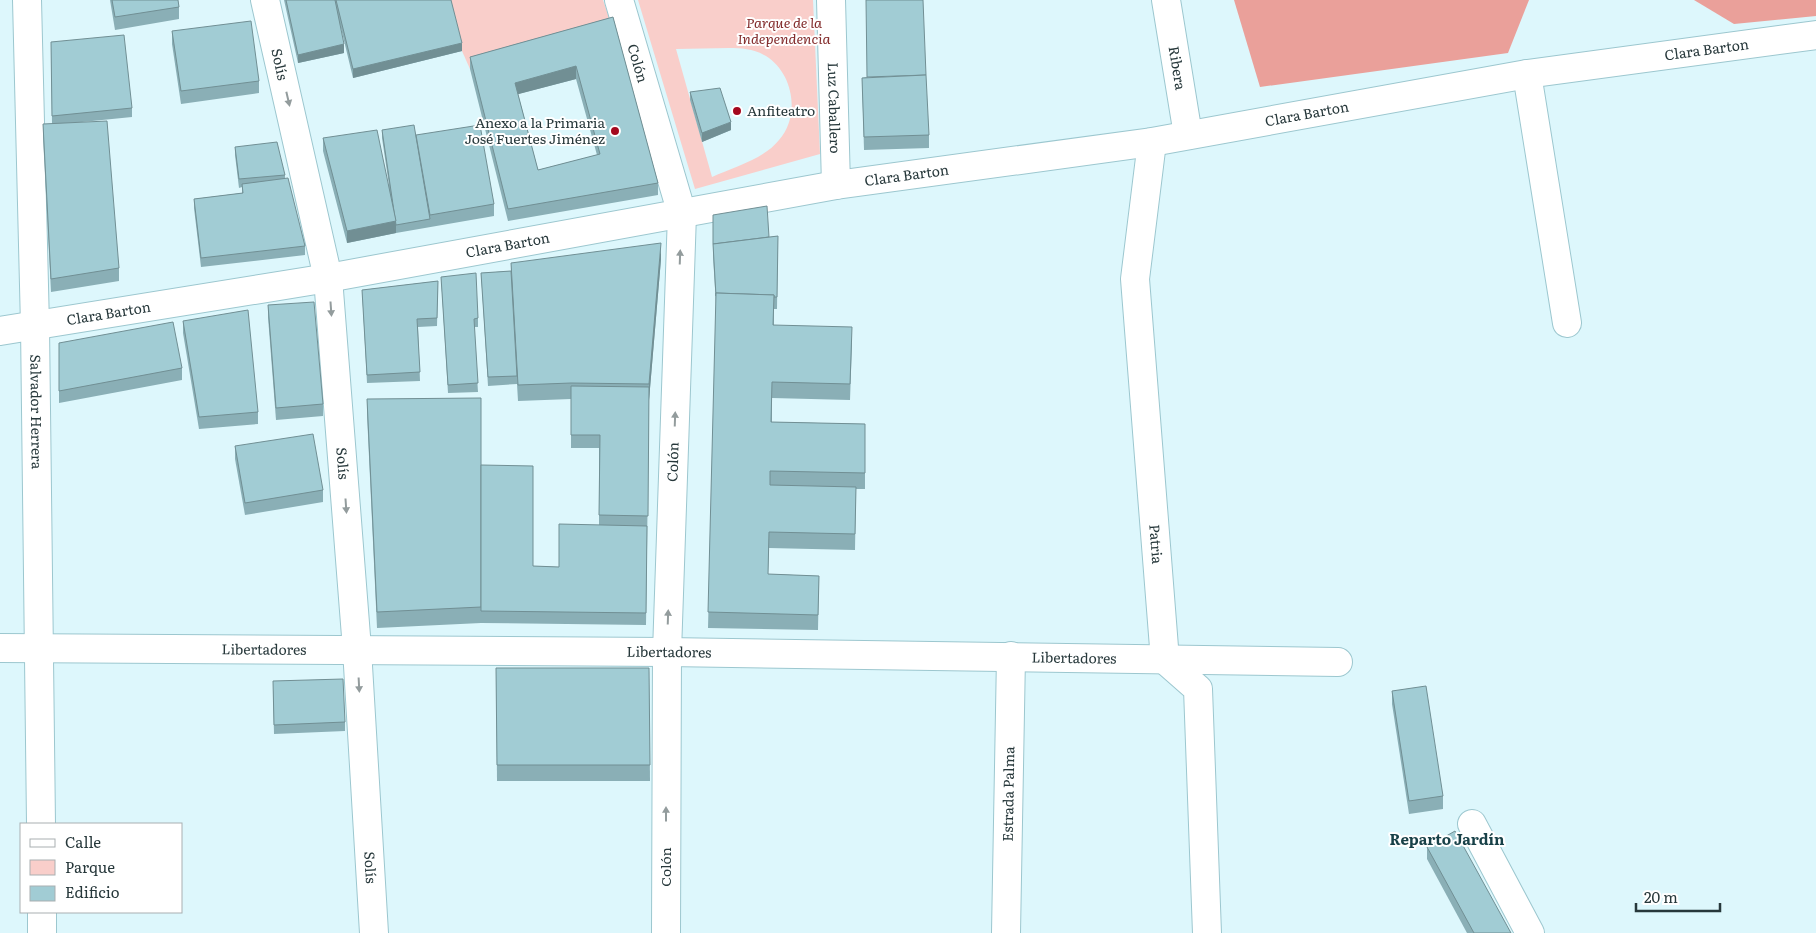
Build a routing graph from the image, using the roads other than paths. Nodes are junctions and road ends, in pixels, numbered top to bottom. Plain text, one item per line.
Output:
1 (26, 0) edge
2 (265, 0) edge
3 (619, 0) edge
4 (831, 0) edge
5 (1166, 0) edge
6 (1816, 35) edge
7 (1527, 74) junction
8 (1188, 135) junction
9 (1152, 142) junction
10 (836, 185) junction
11 (682, 214) junction
12 (328, 278) junction
13 (1567, 323) dead end
14 (35, 326) junction
15 (0, 331) edge
16 (0, 648) edge
17 (39, 648) junction
18 (357, 649) junction
19 (667, 652) junction
20 (1011, 656) junction
21 (1164, 660) junction
22 (1338, 662) dead end
23 (41, 823) edge
24 (1472, 824) dead end
25 (42, 913) edge
26 (42, 933) edge
27 (374, 933) edge
28 (666, 933) edge
29 (1006, 933) edge
30 (1207, 933) edge
31 (1530, 933) edge

1 - 14 street, Salvador Herrera
2 -> 12 street, Solís
3 - 11 street, Colón
4 - 10 street, Luz Caballero
5 - 8 street, Ribera
6 - 7 street, Clara Barton
7 - 8 street, Clara Barton
7 - 13 street
8 - 9 street, Clara Barton
9 - 10 street, Clara Barton
9 - 21 street, Patria
10 - 11 street, Clara Barton
11 - 12 street, Clara Barton
19 -> 11 street, Colón
12 - 14 street, Clara Barton
12 -> 18 street, Solís
14 - 15 street, Clara Barton
14 - 17 street, Salvador Herrera
16 - 17 street, Libertadores
17 - 18 street, Libertadores
17 - 23 street, Salvador Herrera
18 - 19 street, Libertadores
18 -> 27 street, Solís
19 - 20 street, Libertadores
28 -> 19 street, Colón
20 - 21 street, Libertadores
20 - 29 street, Estrada Palma
21 - 22 street, Libertadores
21 - 30 street
24 - 31 street
25 - 26 street

